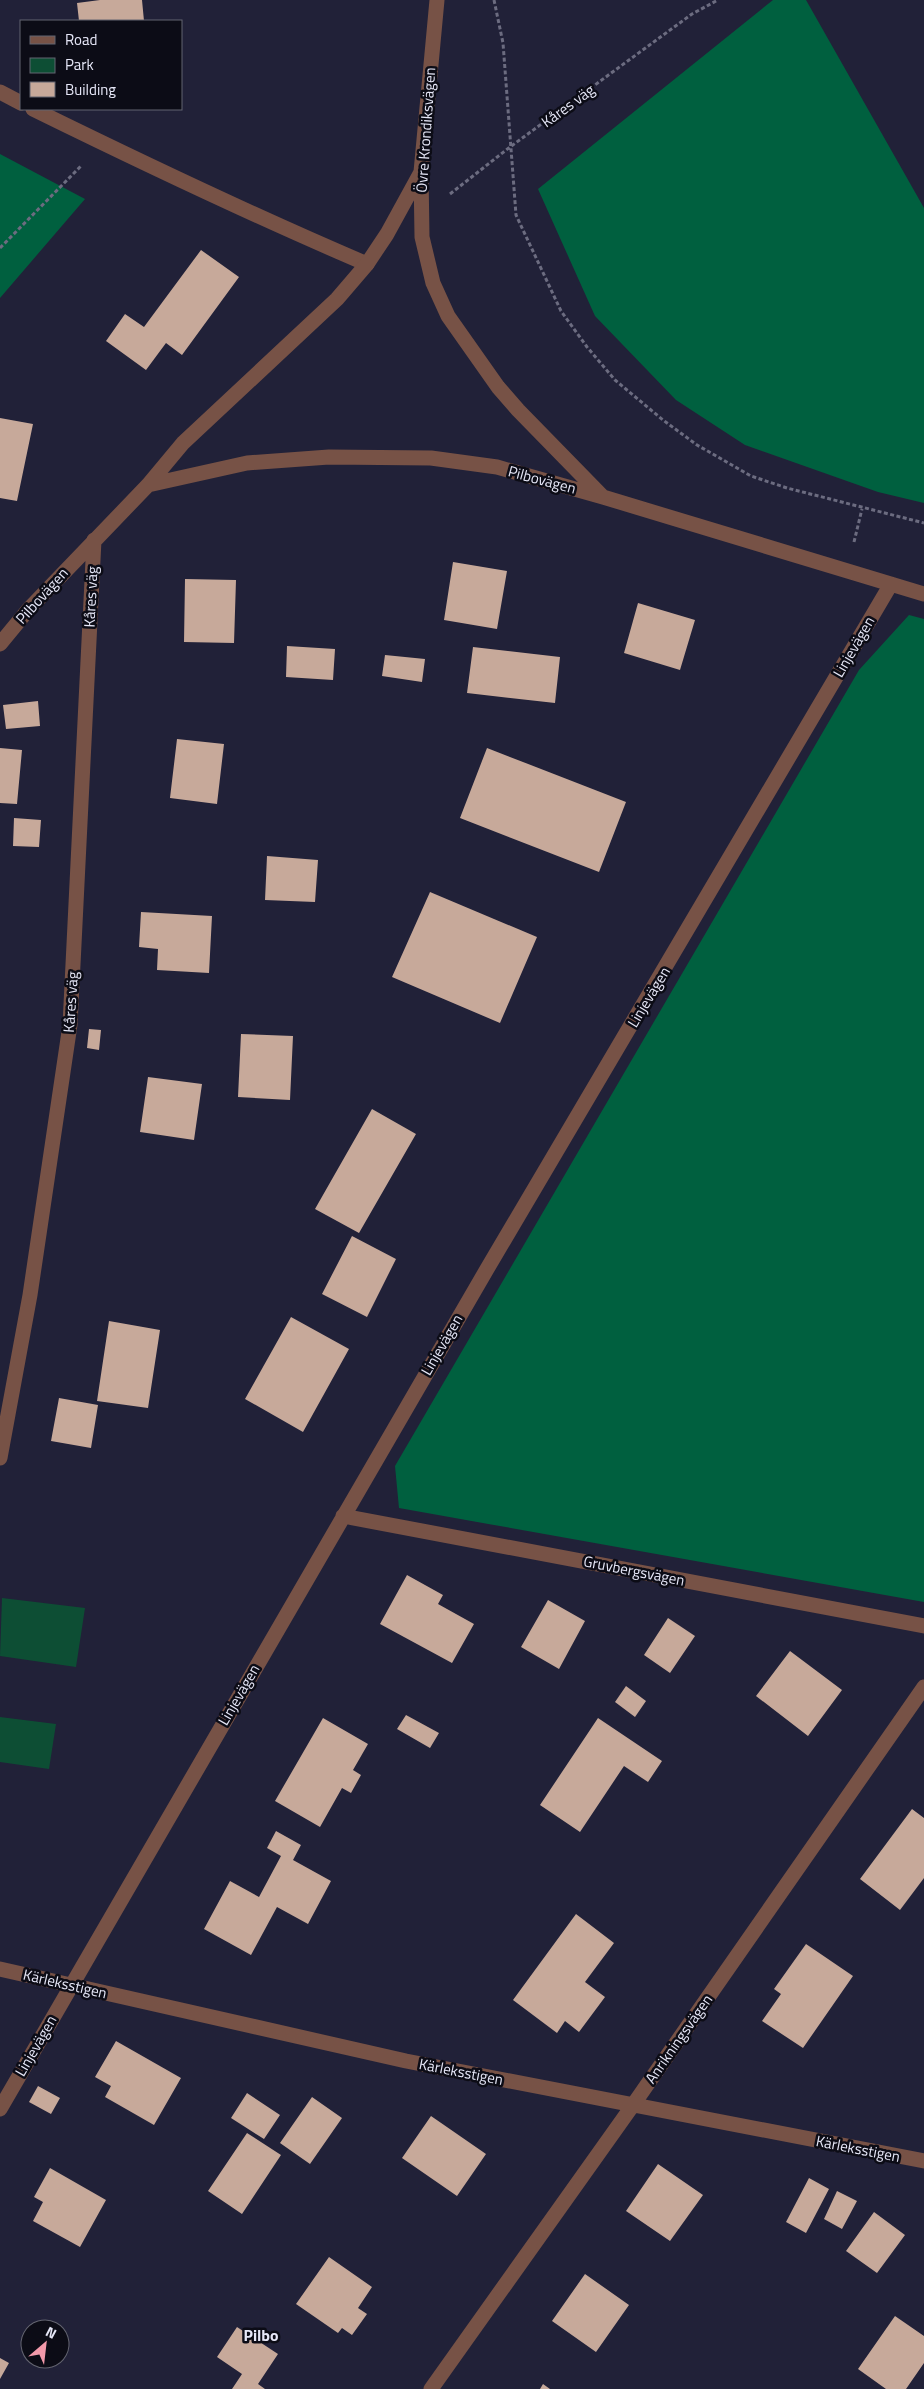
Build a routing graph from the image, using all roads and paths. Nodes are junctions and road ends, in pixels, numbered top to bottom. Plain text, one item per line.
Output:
1 (437, 0) edge
2 (494, 0) edge
3 (718, 0) edge
4 (0, 92) edge
5 (20, 102) edge
6 (35, 110) edge
7 (99, 142) junction
8 (510, 147) junction
9 (420, 172) junction
10 (422, 216) junction
11 (0, 248) edge
12 (367, 264) junction
13 (148, 485) junction
14 (603, 497) junction
15 (862, 509) junction
16 (924, 523) edge
17 (94, 540) junction
18 (847, 571) junction
19 (891, 584) junction
20 (924, 594) edge
21 (0, 644) edge
22 (0, 1458) edge
23 (343, 1516) junction
24 (924, 1626) edge
25 (924, 1687) edge
26 (0, 1969) edge
27 (70, 1986) junction
28 (633, 2105) junction
29 (0, 2110) edge
30 (924, 2161) edge
31 (430, 2389) edge

1 - 9 street, Övre Krondiksvägen
2 - 8 path
3 - 8 path, Kåres väg
4 - 5 street
6 - 7 street
7 - 11 path
7 - 12 street
8 - 10 path, Kåres väg
8 - 15 path
9 - 10 street, Övre Krondiksvägen
9 - 12 street, Pilbovägen
10 - 14 street, Övre Krondiksvägen
12 - 13 street, Pilbovägen
13 - 14 street, Pilbovägen
13 - 17 street, Pilbovägen
14 - 18 street, Pilbovägen
15 - 16 path
15 - 18 path
17 - 21 street, Pilbovägen
17 - 22 street, Kåres väg
18 - 19 street, Pilbovägen
19 - 20 street, Pilbovägen
19 - 23 street, Linjevägen
23 - 24 street, Gruvbergsvägen
23 - 27 street, Linjevägen
25 - 28 street, Anrikningsvägen
26 - 27 street, Kärleksstigen
27 - 28 street, Kärleksstigen
27 - 29 street, Linjevägen
28 - 30 street, Kärleksstigen
28 - 31 street, Anrikningsvägen

